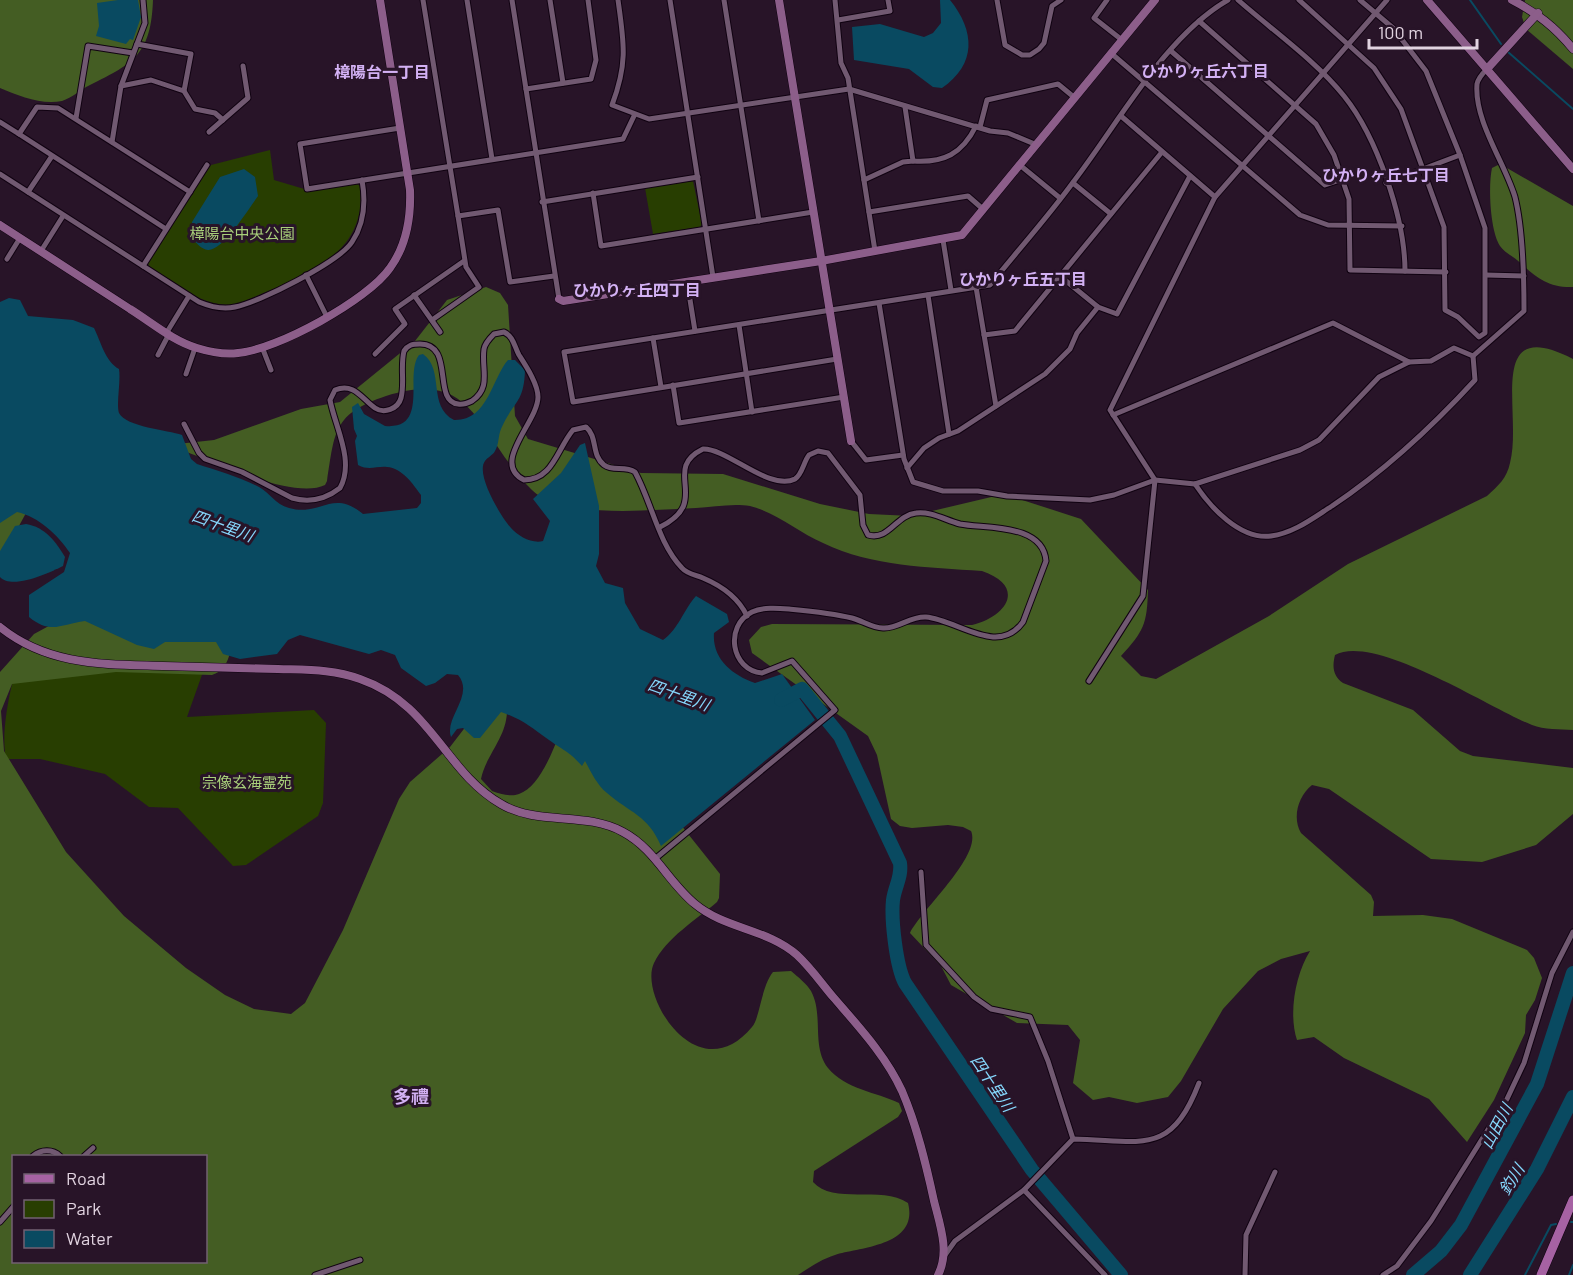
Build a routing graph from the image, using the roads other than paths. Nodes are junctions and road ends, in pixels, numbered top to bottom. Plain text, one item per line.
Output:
1 (143, 0) edge
2 (380, 0) edge
3 (423, 0) edge
4 (467, 0) edge
5 (512, 0) edge
6 (550, 0) edge
7 (588, 0) edge
8 (618, 0) edge
9 (670, 0) edge
10 (724, 0) edge
11 (779, 0) edge
12 (835, 0) edge
13 (888, 0) edge
14 (997, 0) edge
15 (1061, 0) edge
16 (1107, 0) edge
17 (1155, 0) edge
18 (1228, 0) edge
19 (1238, 0) edge
20 (1299, 0) edge
21 (1360, 0) edge
22 (1387, 0) edge
23 (1426, 0) edge
24 (1512, 0) edge
25 (1052, 3) edge
26 (1375, 13) junction
27 (1538, 13) junction
28 (838, 20) junction
29 (1199, 21) junction
30 (1122, 40) junction
31 (137, 44) junction
32 (1349, 44) junction
33 (1573, 49) edge
34 (1171, 51) junction
35 (133, 53) junction
36 (1112, 54) junction
37 (243, 66) dead end
38 (1487, 69) junction
39 (1322, 74) junction
40 (563, 82) junction
41 (1145, 82) junction
42 (121, 86) junction
43 (526, 89) junction
44 (849, 89) junction
45 (184, 91) junction
46 (795, 97) junction
47 (1075, 98) junction
48 (1295, 105) junction
49 (741, 106) junction
50 (904, 107) junction
51 (688, 114) junction
52 (634, 116) junction
53 (1121, 116) junction
54 (76, 118) junction
55 (223, 120) junction
56 (0, 122) edge
57 (977, 127) junction
58 (400, 128) junction
59 (209, 132) dead end
60 (19, 134) junction
61 (1268, 136) junction
62 (112, 142) junction
63 (1036, 145) junction
64 (1162, 152) junction
65 (535, 153) junction
66 (1460, 155) junction
67 (52, 156) junction
68 (492, 159) junction
69 (913, 161) junction
70 (207, 165) dead end
71 (449, 166) junction
72 (1021, 166) junction
73 (1241, 167) junction
74 (1423, 168) junction
75 (1573, 169) edge
76 (407, 172) junction
77 (0, 174) edge
78 (1190, 176) junction
79 (698, 177) junction
80 (1342, 179) junction
81 (362, 180) junction
82 (864, 180) junction
83 (1073, 183) junction
84 (1386, 183) junction
85 (28, 192) junction
86 (190, 192) junction
87 (593, 193) junction
88 (1215, 197) junction
89 (1060, 198) junction
90 (542, 202) junction
91 (985, 210) junction
92 (813, 212) junction
93 (869, 212) junction
94 (1111, 214) junction
95 (63, 216) junction
96 (458, 216) junction
97 (759, 220) junction
98 (0, 225) edge
99 (1349, 226) junction
100 (1402, 226) junction
101 (166, 229) junction
102 (706, 229) junction
103 (20, 238) junction
104 (943, 240) junction
105 (41, 251) junction
106 (875, 251) junction
107 (7, 260) dead end
108 (464, 261) junction
109 (821, 261) junction
110 (142, 266) junction
111 (1405, 271) junction
112 (1446, 272) junction
113 (306, 275) junction
114 (1486, 275) junction
115 (554, 276) junction
116 (1060, 276) junction
117 (1524, 276) junction
118 (713, 277) junction
119 (687, 281) junction
120 (976, 287) junction
121 (951, 290) junction
122 (414, 295) junction
123 (928, 295) junction
124 (189, 296) junction
125 (559, 299) joint
126 (879, 303) junction
127 (1098, 307) junction
128 (828, 310) junction
129 (327, 317) junction
130 (432, 320) junction
131 (739, 325) junction
132 (695, 331) junction
133 (440, 332) dead end
134 (168, 333) junction
135 (984, 335) junction
136 (653, 338) junction
137 (195, 348) junction
138 (262, 348) junction
139 (375, 354) dead end
140 (158, 355) dead end
141 (1473, 356) junction
142 (837, 359) junction
143 (1409, 362) junction
144 (271, 369) dead end
145 (186, 374) dead end
146 (746, 374) junction
147 (673, 385) junction
148 (661, 387) junction
149 (844, 397) junction
150 (996, 406) junction
151 (752, 412) junction
152 (1113, 416) junction
153 (184, 424) dead end
154 (949, 434) junction
155 (851, 441) joint
156 (903, 454) junction
157 (907, 468) junction
158 (1155, 480) junction
159 (1195, 484) junction
160 (660, 527) junction
161 (747, 616) junction
162 (0, 627) edge
163 (1089, 681) dead end
164 (656, 858) junction
165 (921, 872) dead end
166 (1573, 932) edge
167 (1199, 1083) dead end
168 (1073, 1139) junction
169 (93, 1148) dead end
170 (35, 1155) edge
171 (59, 1155) edge
172 (85, 1155) edge
173 (1275, 1172) dead end
174 (1024, 1190) junction
175 (1573, 1200) edge
176 (12, 1208) edge
177 (0, 1222) edge
178 (945, 1255) junction
179 (360, 1260) dead end
180 (315, 1275) edge
181 (938, 1275) edge
182 (1105, 1275) edge
183 (1245, 1275) edge
184 (1383, 1275) edge
185 (1541, 1275) edge

1 - 31 street
2 - 58 street
3 - 71 street
4 - 68 street
5 - 43 street
6 - 40 street
7 - 40 street
8 - 52 street
9 - 51 street
10 - 49 street
11 - 46 street
12 - 28 street
13 - 28 street
14 - 25 street
15 - 25 street
16 - 30 street
17 - 30 street
18 - 29 street
19 - 39 street
20 - 32 street
21 - 26 street
22 - 26 street
23 - 38 street
24 - 27 street
26 - 32 street
26 - 66 street
27 - 33 street
27 - 38 street
28 - 44 street
29 - 34 street
29 - 48 street
30 - 36 street
31 - 35 street
31 - 45 street
32 - 39 street
32 - 74 street
34 - 41 street
34 - 61 street
35 - 42 street
35 - 54 street
36 - 41 street
36 - 47 street
37 - 55 street
38 - 75 street
38 - 117 street
39 - 48 street
39 - 84 street
40 - 43 street
41 - 53 street
41 - 73 street
42 - 45 street
42 - 62 street
43 - 65 street
44 - 46 street
44 - 50 street
44 - 82 street
45 - 55 street
46 - 49 street
46 - 92 street
47 - 57 street
47 - 63 street
48 - 61 street
48 - 80 street
49 - 51 street
49 - 97 street
50 - 57 street
50 - 69 street
51 - 52 street
51 - 79 street
52 - 65 street
53 - 64 street
53 - 83 street
54 - 60 street
54 - 62 street
55 - 59 street
56 - 60 street
57 - 63 street
57 - 69 street
58 - 76 street
58 - 81 street
60 - 67 street
61 - 73 street
61 - 80 street
62 - 86 street
63 - 72 street
64 - 78 street
64 - 94 street
65 - 68 street
65 - 90 street
66 - 74 street
66 - 114 street
67 - 85 street
67 - 101 street
68 - 71 street
69 - 82 street
70 - 86 street
71 - 76 street
71 - 96 street
72 - 89 street
72 - 91 street
73 - 88 street
73 - 99 street
74 - 84 street
74 - 112 street
76 - 81 street
76 - 129 street
77 - 85 street
78 - 88 street
78 - 127 street
79 - 87 street
79 - 102 street
80 - 99 street
81 - 113 street
82 - 93 street
83 - 89 street
83 - 94 street
84 - 100 street
85 - 95 street
86 - 101 street
87 - 90 street
87 - 102 street
88 - 152 street
89 - 120 street
90 - 115 street
91 - 93 street
91 - 104 street
92 - 97 street
92 - 109 street
93 - 106 street
94 - 116 street
95 - 105 street
95 - 110 street
96 - 108 street
96 - 115 street
97 - 102 street
98 - 103 street
99 - 100 street
99 - 111 street
100 - 111 street
101 - 110 street
102 - 118 street
103 - 105 street
103 - 107 street
104 - 106 street
104 - 121 street
105 - 134 street
106 - 109 street
108 - 122 street
108 - 130 street
109 - 118 street
109 - 128 street
110 - 124 street
111 - 112 street
112 - 114 street
113 - 124 street
113 - 129 street
114 - 117 street
115 - 125 street
116 - 127 street
116 - 135 street
117 - 141 street
118 - 119 street
119 - 125 street
119 - 132 street
120 - 121 street
120 - 135 street
121 - 123 street
122 - 130 street
122 - 139 street
123 - 126 street
123 - 154 street
124 - 134 street
126 - 128 street
126 - 156 street
127 - 150 street
128 - 131 street
128 - 142 street
129 - 138 street
130 - 133 street
131 - 132 street
131 - 146 street
132 - 136 street
134 - 137 street
134 - 140 street
135 - 150 street
136 - 148 street
136 - 148 street
137 - 138 street
137 - 145 street
138 - 144 street
141 - 143 street
141 - 159 street
142 - 146 street
142 - 149 street
143 - 152 street
143 - 159 street
146 - 147 street
146 - 151 street
147 - 148 street
147 - 151 street
149 - 151 street
149 - 155 street
150 - 154 street
152 - 158 street
153 - 160 street
154 - 157 street
155 - 156 street
156 - 157 street
157 - 158 street
158 - 159 street
158 - 163 street
160 - 161 street
160 - 161 street
161 - 164 street
162 - 164 street
164 - 178 street
165 - 168 street
166 - 184 street
167 - 168 street
168 - 174 street
169 - 172 street
170 - 171 street
173 - 183 street
174 - 178 street
174 - 182 street
175 - 185 main road
176 - 177 street
178 - 181 street
179 - 180 street

